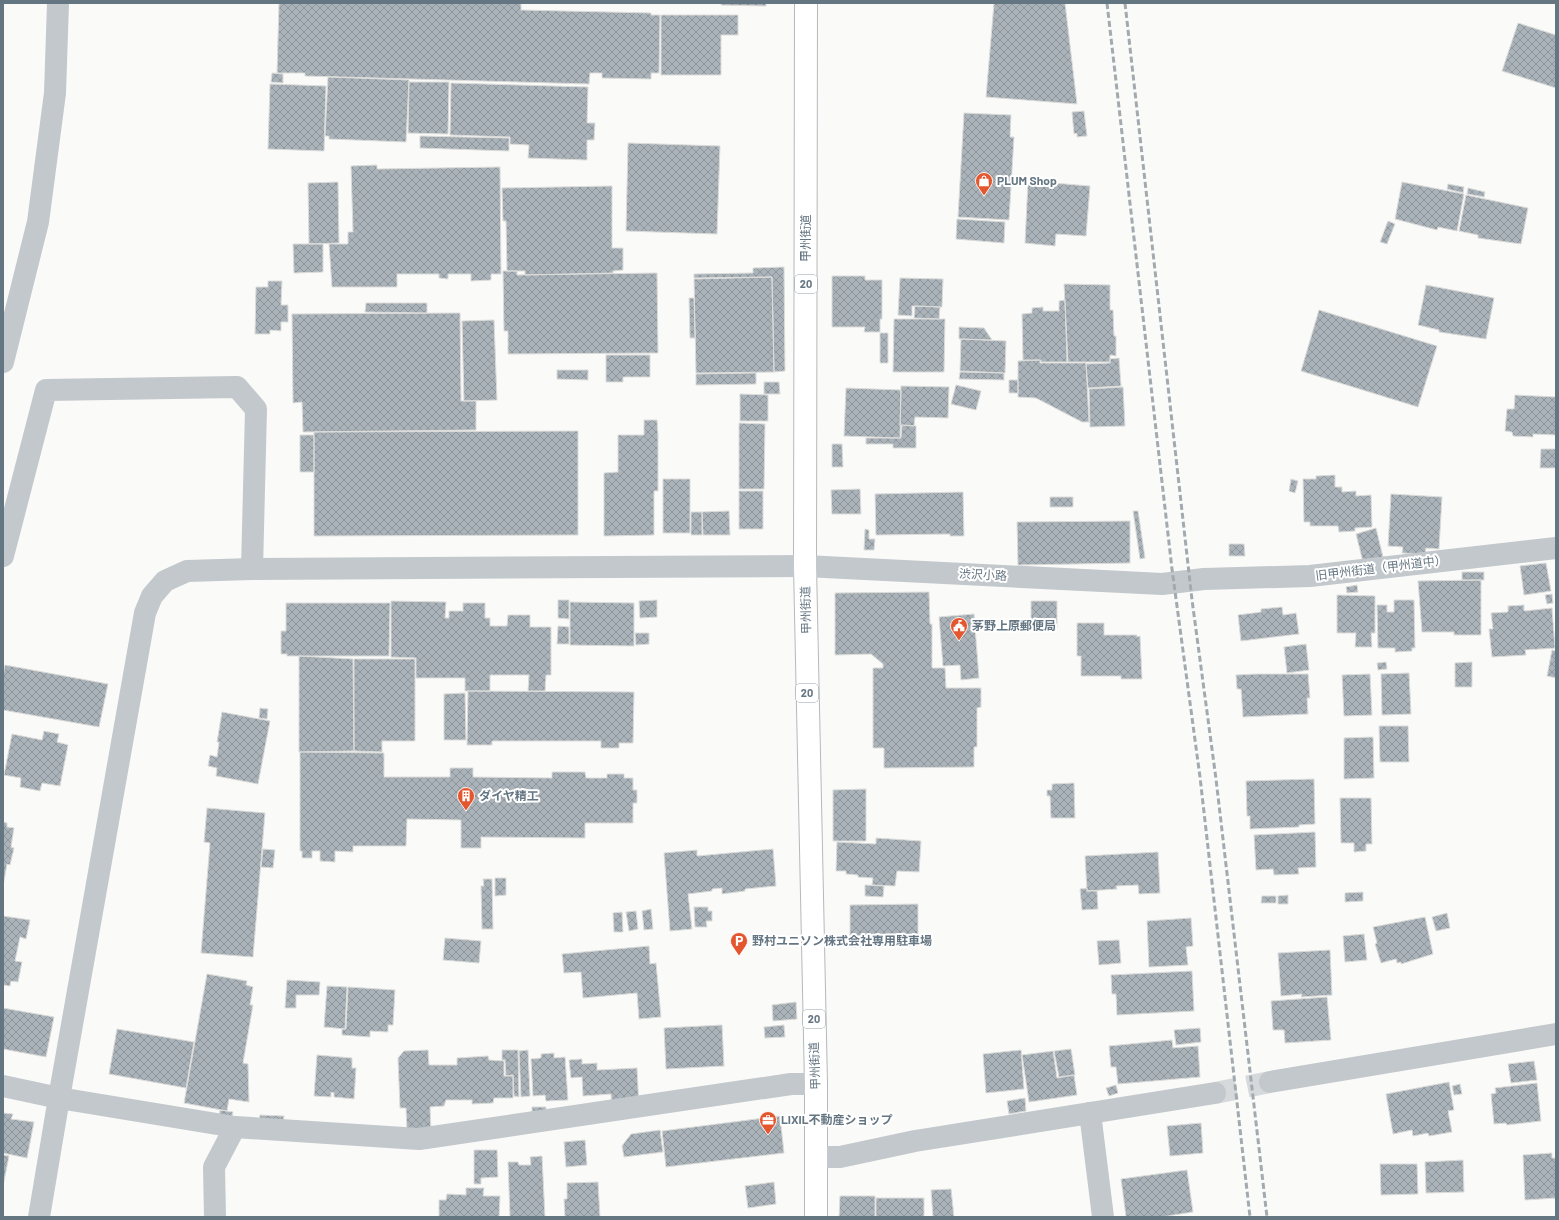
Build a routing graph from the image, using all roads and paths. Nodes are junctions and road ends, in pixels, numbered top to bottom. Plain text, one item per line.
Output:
1 (58, 3) edge
2 (806, 3) edge
3 (3, 362) edge
4 (1556, 548) edge
5 (3, 556) edge
6 (805, 566) junction
7 (252, 569) junction
8 (1162, 584) joint
9 (1556, 1034) edge
10 (1270, 1082) tunnel mouth
11 (816, 1084) junction
12 (3, 1086) edge
13 (1214, 1094) tunnel mouth
14 (59, 1098) junction
15 (1090, 1112) junction
16 (235, 1127) junction
17 (817, 1157) junction
18 (39, 1217) edge
19 (215, 1217) edge
20 (816, 1217) edge
21 (1103, 1217) edge

1 - 3 street
2 - 6 highway, 甲州街道 / 20
4 - 8 street, 旧甲州街道（甲州道中）
5 - 7 street
6 - 7 street, 渋沢小路
6 - 8 street, 渋沢小路
6 - 11 highway, 甲州街道 / 20
7 - 14 street, 渋沢小路
9 - 10 street
11 - 16 street
11 - 17 highway, 甲州街道 / 20
12 - 14 street
13 - 15 street
14 - 16 street
14 - 18 street, 渋沢小路
15 - 17 street
15 - 21 street
16 - 19 street
17 - 20 highway, 甲州街道 / 20

